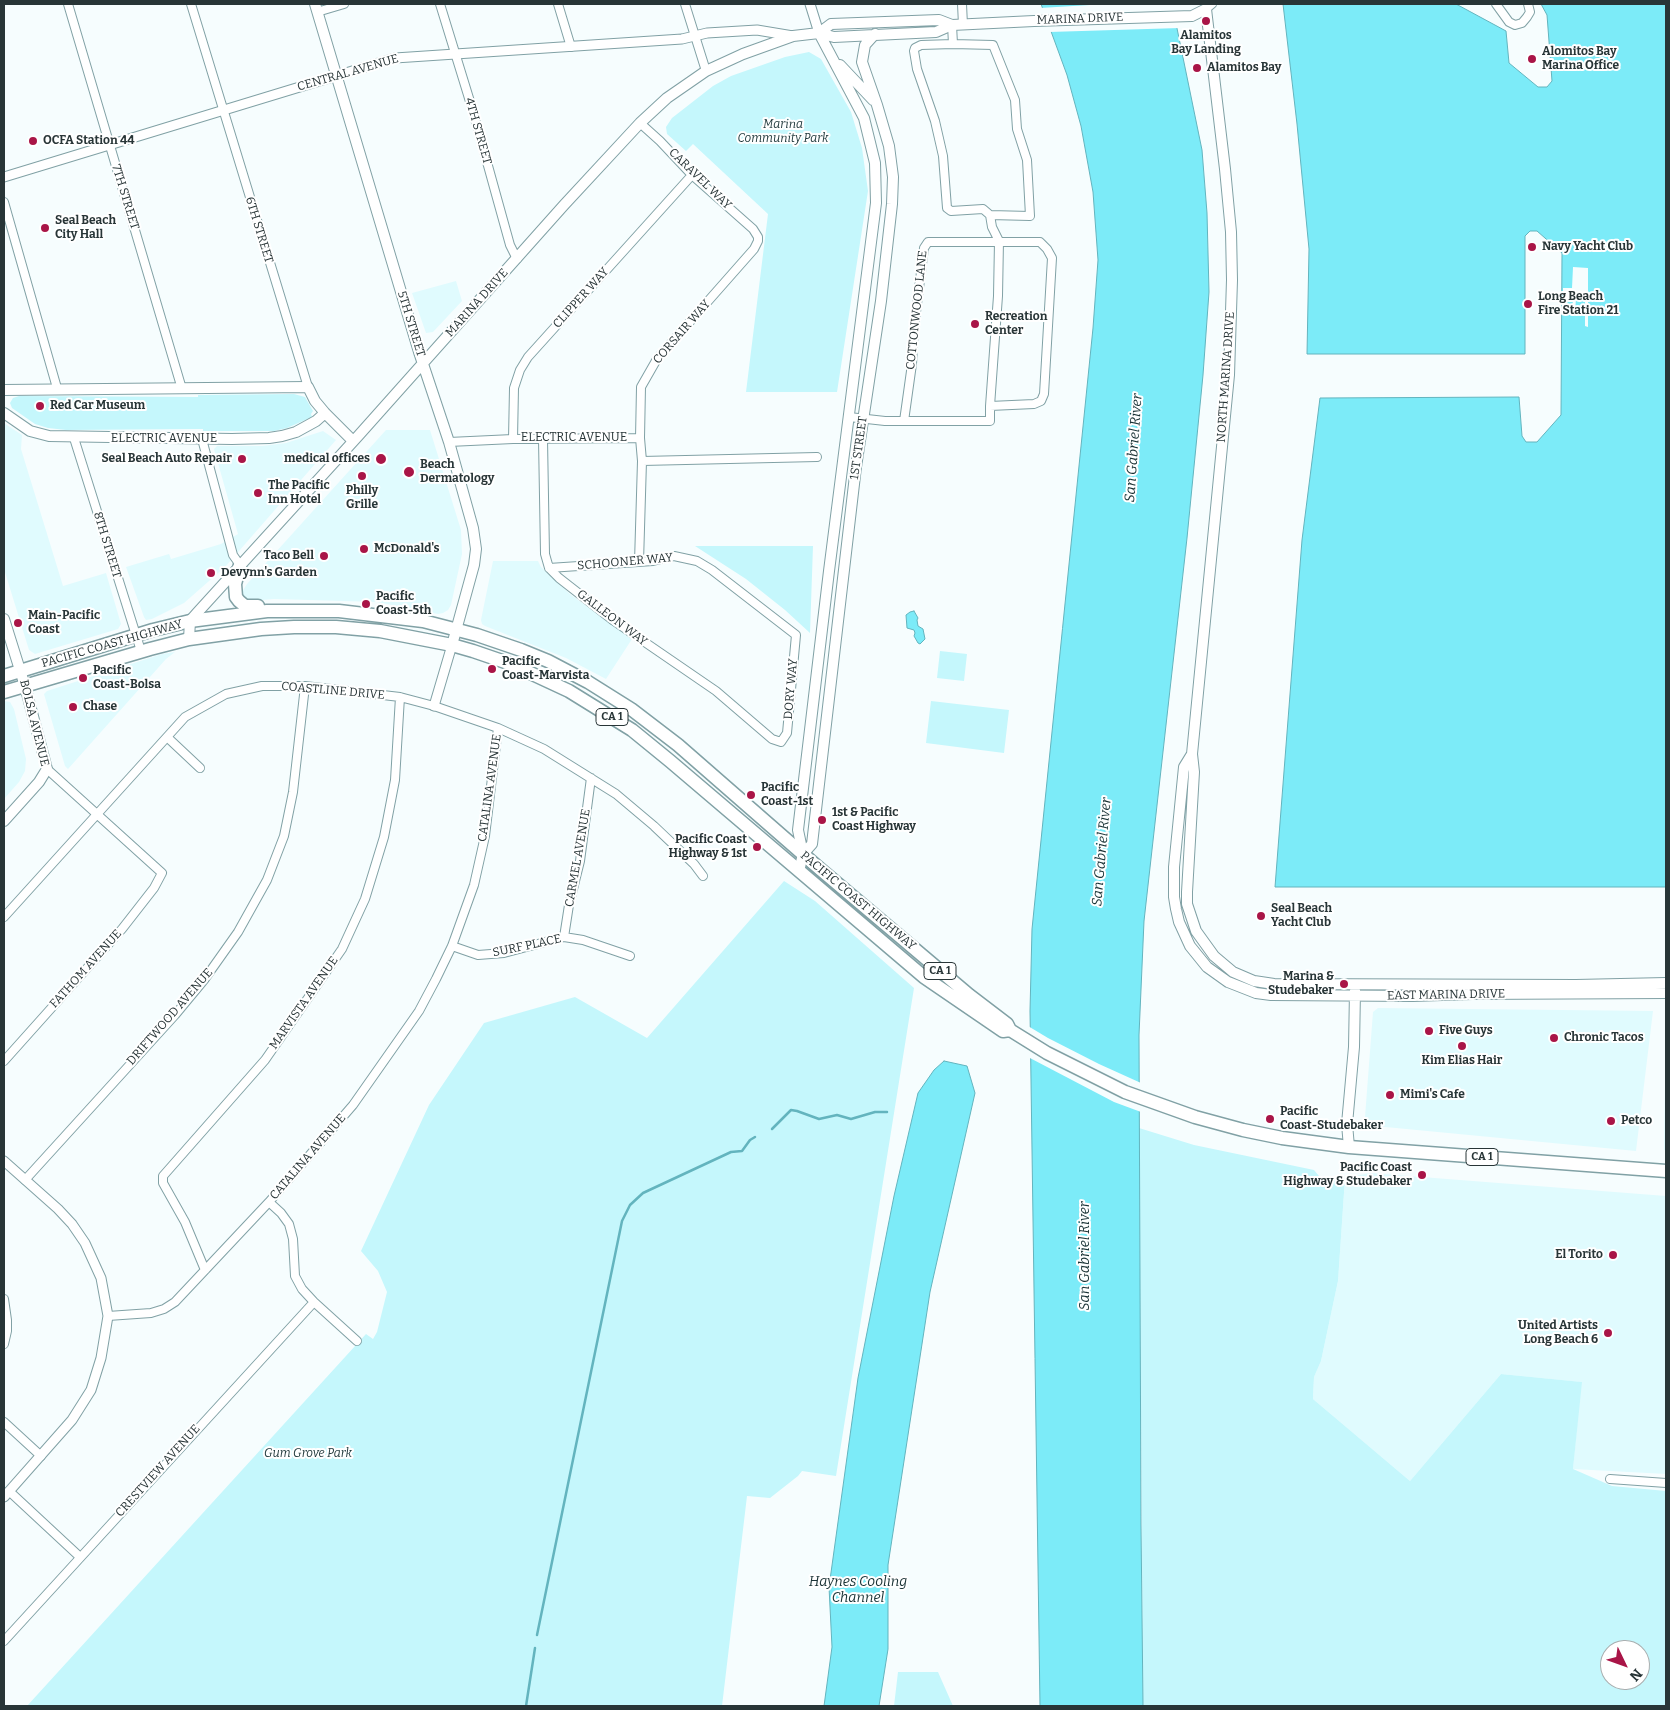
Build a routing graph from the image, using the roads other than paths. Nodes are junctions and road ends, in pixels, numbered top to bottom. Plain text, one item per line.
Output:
1 (68, 4) edge
2 (191, 4) edge
3 (344, 4) edge
4 (440, 4) edge
5 (558, 4) edge
6 (684, 4) edge
7 (810, 4) edge
8 (962, 4) edge
9 (1496, 4) edge
10 (1528, 4) edge
11 (1209, 6) edge
12 (316, 8) edge
13 (957, 25) junction
14 (819, 33) junction
15 (875, 34) junction
16 (695, 36) junction
17 (793, 36) junction
18 (953, 44) junction
19 (571, 47) junction
20 (455, 54) junction
21 (833, 58) junction
22 (706, 71) junction
23 (337, 75) junction
24 (877, 105) junction
25 (222, 110) junction
26 (640, 123) junction
27 (109, 144) junction
28 (692, 175) junction
29 (4, 177) edge
30 (4, 202) edge
31 (990, 215) junction
32 (758, 237) joint
33 (999, 241) junction
34 (517, 259) junction
35 (423, 363) junction
36 (308, 387) junction
37 (20, 388) junction
38 (57, 388) junction
39 (182, 389) junction
40 (4, 390) edge
41 (4, 397) edge
42 (990, 406) junction
43 (5, 413) edge
44 (325, 413) junction
45 (849, 417) junction
46 (864, 419) junction
47 (904, 421) junction
48 (74, 438) junction
49 (640, 438) junction
50 (202, 439) junction
51 (513, 439) junction
52 (543, 439) junction
53 (354, 441) junction
54 (449, 442) junction
55 (817, 456) dead end
56 (642, 461) junction
57 (639, 562) junction
58 (240, 565) junction
59 (549, 568) junction
60 (319, 610) junction
61 (382, 615) junction
62 (4, 619) edge
63 (190, 621) junction
64 (457, 629) junction
65 (380, 631) junction
66 (136, 635) junction
67 (796, 635) joint
68 (188, 640) junction
69 (452, 645) junction
70 (141, 651) junction
71 (20, 671) junction
72 (4, 676) edge
73 (25, 686) junction
74 (304, 686) junction
75 (4, 692) edge
76 (400, 697) junction
77 (434, 706) junction
78 (498, 728) junction
79 (167, 736) junction
80 (781, 742) joint
81 (1192, 754) junction
82 (200, 768) dead end
83 (48, 769) junction
84 (591, 778) junction
85 (97, 814) junction
86 (4, 821) edge
87 (803, 854) junction
88 (799, 871) junction
89 (703, 876) dead end
90 (4, 917) edge
91 (564, 937) junction
92 (452, 946) junction
93 (630, 956) dead end
94 (1232, 972) joint
95 (1228, 982) joint
96 (1666, 983) edge
97 (1355, 984) junction
98 (1666, 993) edge
99 (1355, 996) junction
100 (1011, 1031) junction
101 (4, 1060) edge
102 (1349, 1147) junction
103 (4, 1160) edge
104 (1666, 1171) edge
105 (26, 1180) junction
106 (269, 1202) junction
107 (205, 1270) junction
108 (4, 1299) edge
109 (314, 1302) junction
110 (108, 1316) junction
111 (356, 1341) dead end
112 (4, 1344) edge
113 (4, 1422) edge
114 (41, 1456) junction
115 (1610, 1479) dead end
116 (1666, 1483) edge
117 (6, 1494) edge
118 (80, 1556) junction
119 (4, 1641) edge

1 - 27 street, 7TH STREET
2 - 25 street, 6TH STREET
3 - 12 street
4 - 20 street, 4TH STREET
5 - 19 street
6 - 16 street
7 - 14 street, 1ST STREET
8 - 13 street
9 - 10 street
11 - 13 main road, MARINA DRIVE
11 - 81 main road, NORTH MARINA DRIVE
12 - 23 main road, 5TH STREET
13 - 14 main road, MARINA DRIVE
13 - 15 main road, MARINA DRIVE
13 - 18 street
14 - 15 main road, MARINA DRIVE
14 - 17 main road, MARINA DRIVE
14 - 21 main road, 1ST STREET
15 - 24 main road
16 - 17 street, CENTRAL AVENUE
16 - 19 street, CENTRAL AVENUE
16 - 22 street
17 - 22 main road, MARINA DRIVE
18 - 31 street
18 - 31 street
19 - 20 street, CENTRAL AVENUE
20 - 23 street, CENTRAL AVENUE
20 - 34 street, 4TH STREET
21 - 24 main road, 1ST STREET
21 - 45 main road, 1ST STREET
22 - 26 main road, MARINA DRIVE
23 - 25 street, CENTRAL AVENUE
23 - 35 main road, 5TH STREET
24 - 46 main road, 1ST STREET
25 - 27 street, CENTRAL AVENUE
25 - 36 street, 6TH STREET
26 - 28 street, CARAVEL WAY
26 - 34 main road, MARINA DRIVE
27 - 29 street, CENTRAL AVENUE
27 - 39 street, 7TH STREET
28 - 32 street, CARAVEL WAY
28 - 51 street, CLIPPER WAY
30 - 38 street
31 - 33 street
32 - 49 street, CORSAIR WAY
33 - 42 street
33 - 42 street
33 - 47 street, COTTONWOOD LANE
34 - 35 main road, MARINA DRIVE
35 - 53 main road, MARINA DRIVE
35 - 54 main road, 5TH STREET
36 - 39 main road
36 - 44 main road, 6TH STREET
37 - 38 main road
37 - 40 main road
37 - 41 main road
38 - 39 main road
42 - 47 street
43 - 48 main road, ELECTRIC AVENUE
44 - 50 main road, ELECTRIC AVENUE
44 - 53 main road, 6TH STREET
45 - 46 street
45 - 87 main road, 1ST STREET
46 - 47 street
46 - 87 main road, 1ST STREET
48 - 50 main road, ELECTRIC AVENUE
48 - 66 street, 8TH STREET
49 - 52 street, ELECTRIC AVENUE
49 - 56 street, CORSAIR WAY
50 - 58 street
51 - 52 street, ELECTRIC AVENUE
51 - 54 street, ELECTRIC AVENUE
52 - 59 street
53 - 58 main road, MARINA DRIVE
54 - 64 main road, 5TH STREET
55 - 56 street
56 - 57 street, CORSAIR WAY
57 - 59 street, SCHOONER WAY
57 - 67 street, SCHOONER WAY
58 - 60 highway
58 - 63 main road, MARINA DRIVE
59 - 80 street, GALLEON WAY
60 - 61 highway, PACIFIC COAST HIGHWAY / CA 1
60 - 63 highway, PACIFIC COAST HIGHWAY / CA 1
61 - 64 highway, PACIFIC COAST HIGHWAY / CA 1
61 - 65 highway
62 - 71 main road, BOLSA AVENUE
63 - 66 highway, PACIFIC COAST HIGHWAY / CA 1
63 - 68 main road
64 - 69 main road, 5TH STREET
64 - 87 highway, PACIFIC COAST HIGHWAY / CA 1
65 - 68 highway, PACIFIC COAST HIGHWAY / CA 1
65 - 69 highway, PACIFIC COAST HIGHWAY / CA 1
66 - 70 street, 8TH STREET
66 - 71 highway, PACIFIC COAST HIGHWAY / CA 1
67 - 80 street, DORY WAY
68 - 70 highway, PACIFIC COAST HIGHWAY / CA 1
69 - 77 street
69 - 88 highway, PACIFIC COAST HIGHWAY / CA 1
70 - 73 highway, PACIFIC COAST HIGHWAY / CA 1
71 - 72 highway, PACIFIC COAST HIGHWAY / CA 1
71 - 73 main road, BOLSA AVENUE
73 - 75 highway, PACIFIC COAST HIGHWAY / CA 1
73 - 83 main road, BOLSA AVENUE
74 - 76 street, COASTLINE DRIVE
74 - 79 street, COASTLINE DRIVE
74 - 105 street, DRIFTWOOD AVENUE
76 - 77 street, COASTLINE DRIVE
76 - 107 street, MARVISTA AVENUE
77 - 78 street, COASTLINE DRIVE
78 - 84 street, COASTLINE DRIVE
78 - 92 street, CATALINA AVENUE
79 - 82 street
79 - 85 street, COASTLINE DRIVE
81 - 94 main road, NORTH MARINA DRIVE
81 - 95 main road, NORTH MARINA DRIVE
83 - 85 street
83 - 86 main road, BOLSA AVENUE
84 - 89 street, COASTLINE DRIVE
84 - 91 street, CARMEL AVENUE
85 - 90 street, COASTLINE DRIVE
85 - 101 street, FATHOM AVENUE
87 - 88 main road, 1ST STREET
87 - 100 highway, PACIFIC COAST HIGHWAY / CA 1
88 - 100 highway, PACIFIC COAST HIGHWAY / CA 1
91 - 92 street, SURF PLACE
91 - 93 street, SURF PLACE
92 - 106 street, CATALINA AVENUE
94 - 97 main road, EAST MARINA DRIVE
95 - 99 main road, EAST MARINA DRIVE
96 - 97 main road, EAST MARINA DRIVE
97 - 99 main road
98 - 99 main road, EAST MARINA DRIVE
99 - 102 main road
100 - 102 highway, CA 1
102 - 104 highway, CA 1
103 - 105 street
105 - 110 street
106 - 107 street, CATALINA AVENUE
106 - 109 street
107 - 110 street, CATALINA AVENUE
108 - 112 street
109 - 111 street
109 - 118 street, CRESTVIEW AVENUE
110 - 114 street
113 - 114 street
114 - 117 street
115 - 116 street
117 - 118 street
118 - 119 street, CRESTVIEW AVENUE

